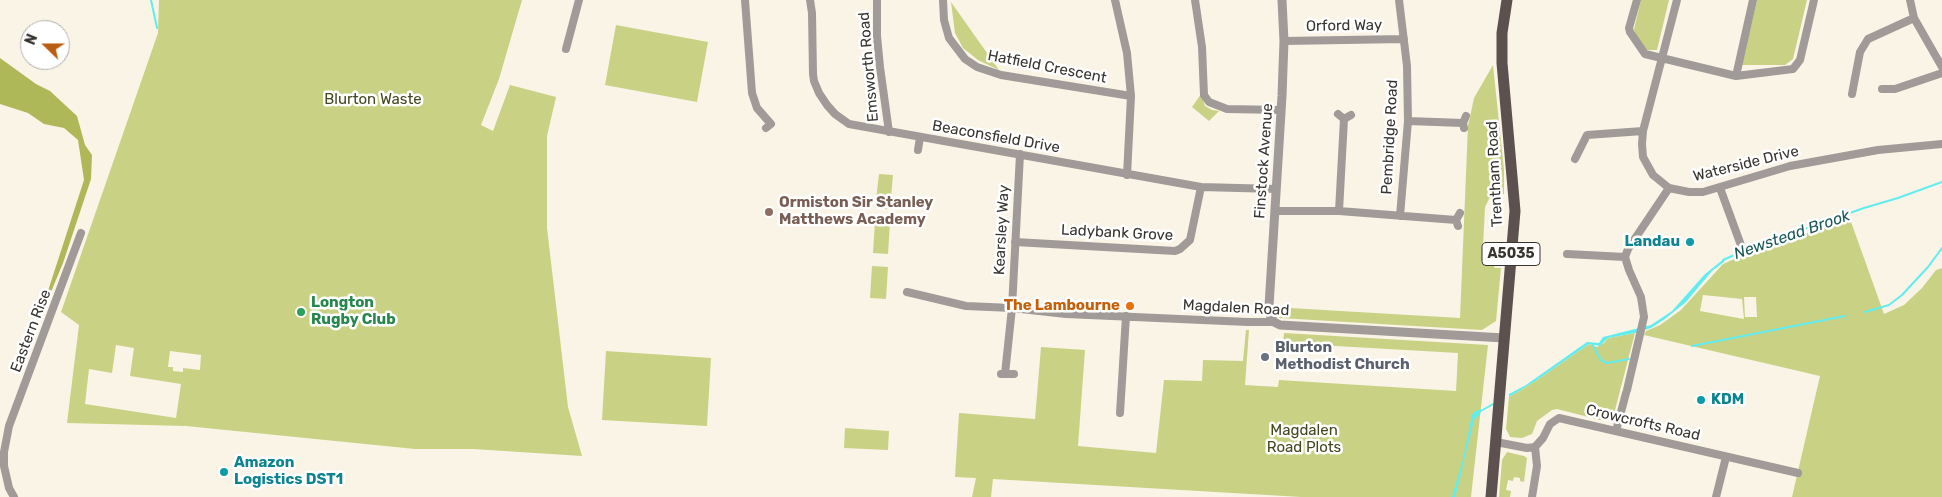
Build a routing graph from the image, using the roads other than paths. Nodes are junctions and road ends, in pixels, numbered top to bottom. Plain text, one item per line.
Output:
1 (579, 0) edge
2 (745, 0) edge
3 (810, 0) edge
4 (877, 0) edge
5 (944, 0) edge
6 (1115, 0) edge
7 (1195, 0) edge
8 (1282, 0) edge
9 (1399, 0) edge
10 (1507, 0) edge
11 (1637, 0) edge
12 (1677, 0) edge
13 (1752, 0) edge
14 (1814, 0) edge
15 (1910, 0) edge
16 (1914, 18) junction
17 (1404, 39) junction
18 (1284, 41) junction
19 (566, 49) dead end
20 (1662, 59) junction
21 (1942, 67) edge
22 (1942, 72) edge
23 (1736, 76) junction
24 (1882, 89) dead end
25 (1852, 94) dead end
26 (1131, 96) junction
27 (1280, 110) junction
28 (1344, 116) dead end
29 (1408, 121) junction
30 (1464, 122) dead end
31 (766, 128) dead end
32 (1643, 131) junction
33 (889, 132) junction
34 (920, 137) junction
35 (1942, 144) edge
36 (918, 150) dead end
37 (1020, 154) junction
38 (1575, 159) dead end
39 (1127, 174) junction
40 (1201, 186) junction
41 (1669, 188) junction
42 (1720, 188) junction
43 (1276, 189) junction
44 (1275, 211) junction
45 (1339, 211) junction
46 (1400, 216) junction
47 (1458, 220) dead end
48 (81, 233) dead end
49 (1015, 242) junction
50 (1742, 248) dead end
51 (1567, 254) dead end
52 (1625, 257) junction
53 (907, 292) dead end
54 (1012, 308) junction
55 (1126, 316) junction
56 (1274, 322) junction
57 (1504, 338) junction
58 (1007, 374) dead end
59 (1120, 413) dead end
60 (1616, 431) junction
61 (1496, 442) junction
62 (1535, 447) junction
63 (1726, 456) junction
64 (1798, 473) dead end
65 (14, 497) edge
66 (1491, 497) edge
67 (1532, 497) edge
68 (1716, 497) edge

1 - 19 street
2 - 31 street
3 - 33 street, Beaconsfield Drive
4 - 33 street, Emsworth Road
5 - 26 street, Hatfield Crescent
6 - 26 street
7 - 27 street
8 - 18 street, Finstock Avenue
9 - 17 street, Pembridge Road
10 - 57 main road, Trentham Road / A5035
11 - 20 street
12 - 20 street
13 - 23 street
14 - 23 street
15 - 16 street
16 - 21 street
16 - 25 street
17 - 18 street, Orford Way
17 - 29 street, Pembridge Road
18 - 27 street, Finstock Avenue
20 - 23 street
20 - 32 street
22 - 24 street
26 - 39 street
27 - 43 street, Finstock Avenue
28 - 45 street
29 - 30 street
29 - 46 street, Pembridge Road
32 - 38 street
32 - 41 street
33 - 34 street, Beaconsfield Drive
34 - 36 street
34 - 37 street, Beaconsfield Drive
35 - 42 street, Waterside Drive
37 - 39 street, Beaconsfield Drive
37 - 49 street, Kearsley Way
39 - 40 street, Beaconsfield Drive
40 - 43 street, Beaconsfield Drive
40 - 49 street, Ladybank Grove
41 - 42 street, Waterside Drive
41 - 52 street
42 - 50 street
43 - 44 street, Finstock Avenue
44 - 45 street
44 - 56 street, Finstock Avenue
45 - 46 street
46 - 47 street
48 - 65 street, Eastern Rise
49 - 54 street, Kearsley Way
51 - 52 street
52 - 60 street
53 - 54 street, Magdalen Road
54 - 55 street, Magdalen Road
54 - 58 street, Kearsley Way
55 - 56 street, Magdalen Road
55 - 59 street
56 - 57 street, Magdalen Road
57 - 61 main road, Trentham Road / A5035
60 - 62 street, Crowcrofts Road
60 - 63 street, Crowcrofts Road
61 - 62 street
61 - 66 main road, Trentham Road / A5035
62 - 67 street
63 - 64 street, Crowcrofts Road
63 - 68 street

